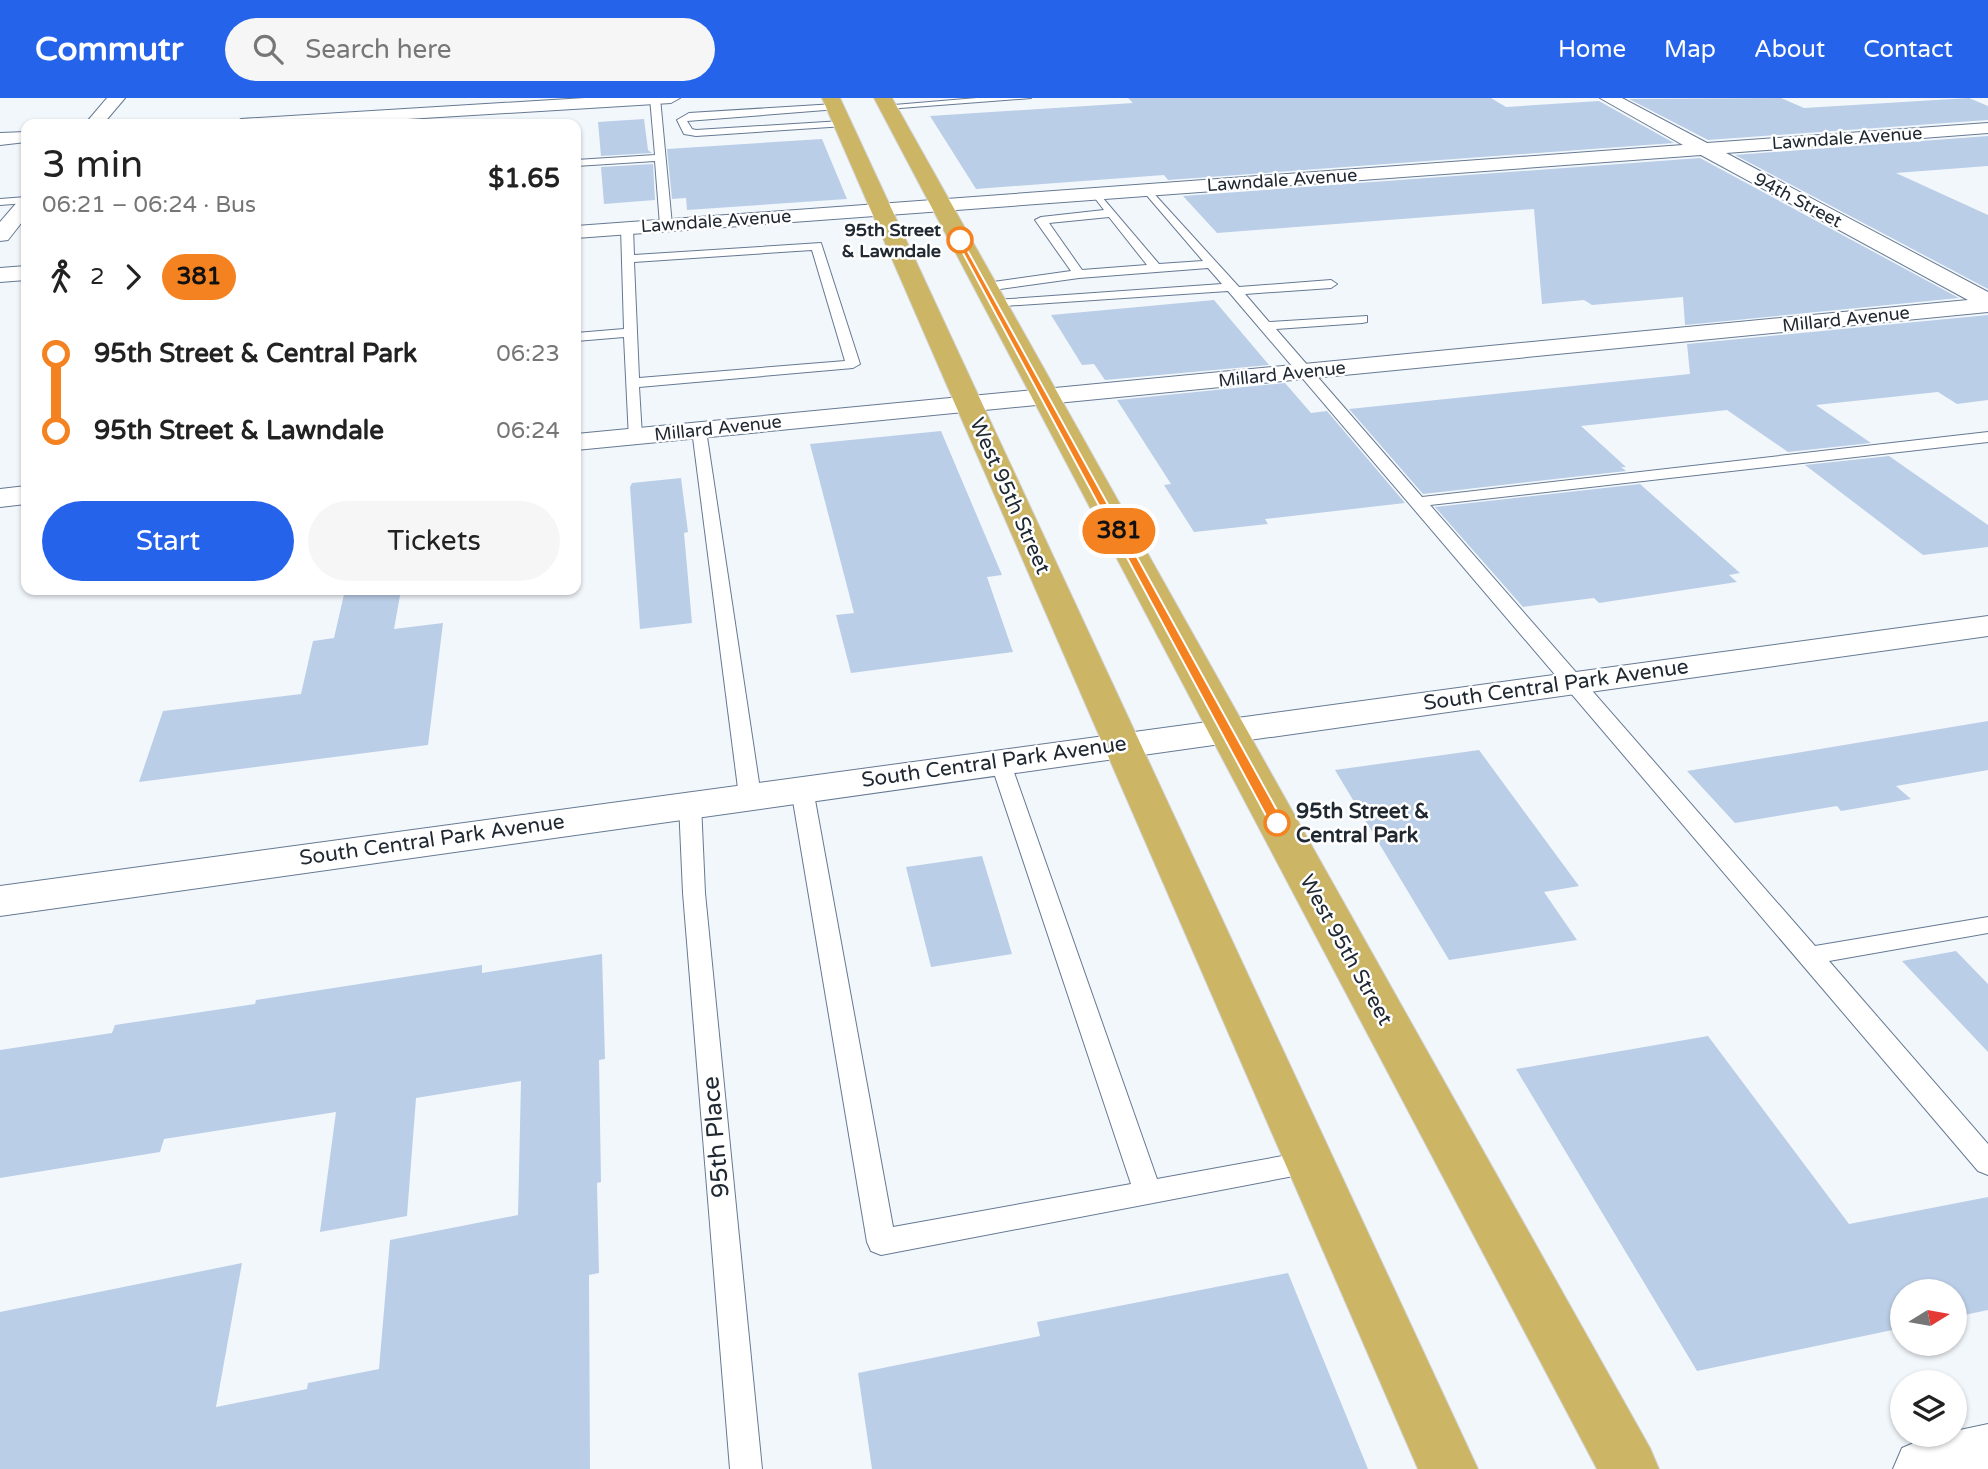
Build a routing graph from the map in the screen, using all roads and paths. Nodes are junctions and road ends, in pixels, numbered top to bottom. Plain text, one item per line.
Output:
1 (116, 98) edge
2 (660, 98) edge
3 (1026, 98) edge
4 (1609, 98) edge
5 (885, 102) edge
6 (836, 109) edge
7 (98, 119) edge
8 (322, 119) edge
9 (1988, 128) edge
10 (21, 137) edge
11 (0, 139) edge
12 (1704, 149) junction
13 (658, 158) junction
14 (581, 163) edge
15 (1147, 189) junction
16 (1096, 193) junction
17 (0, 202) edge
18 (21, 202) edge
19 (941, 204) junction
20 (21, 208) edge
21 (881, 209) junction
22 (1112, 213) junction
23 (666, 225) junction
24 (627, 228) junction
25 (581, 232) edge
26 (0, 234) edge
27 (629, 259) junction
28 (1211, 264) junction
29 (1156, 268) junction
30 (21, 273) edge
31 (1079, 274) junction
32 (0, 275) edge
33 (1331, 284) dead end
34 (1233, 289) junction
35 (990, 296) junction
36 (1988, 303) edge
37 (1362, 319) dead end
38 (1265, 326) junction
39 (631, 332) junction
40 (581, 337) edge
41 (1304, 372) junction
42 (632, 383) junction
43 (1045, 397) junction
44 (968, 404) junction
45 (699, 430) junction
46 (634, 436) junction
47 (1988, 438) edge
48 (581, 441) edge
49 (21, 496) edge
50 (0, 498) edge
51 (1417, 502) junction
52 (1988, 626) edge
53 (1573, 683) junction
54 (1226, 729) junction
55 (1121, 744) junction
56 (1000, 761) junction
57 (802, 789) junction
58 (750, 796) junction
59 (690, 804) junction
60 (0, 901) edge
61 (1988, 925) edge
62 (1810, 956) junction
63 (1310, 1163) junction
64 (1988, 1163) edge
65 (1148, 1193) junction
66 (1988, 1453) edge
67 (746, 1469) edge
68 (1448, 1469) edge
69 (1629, 1469) edge
70 (1923, 1469) edge

1 - 7 street
2 - 8 street
2 - 13 lane
3 - 5 lane
4 - 12 street, 94th Street
5 - 19 main road, West 95th Street
6 - 6 lane
6 - 21 main road, West 95th Street
9 - 12 street, Lawndale Avenue
10 - 11 street
12 - 15 street, Lawndale Avenue
12 - 36 street, 94th Street
13 - 14 lane
13 - 23 lane
15 - 16 street, Lawndale Avenue
15 - 28 lane
16 - 19 street, Lawndale Avenue
16 - 22 lane
17 - 18 lane
19 - 21 street, Lawndale Avenue
19 - 35 main road, West 95th Street
20 - 26 street
21 - 23 street, Lawndale Avenue
21 - 44 main road, West 95th Street
22 - 29 lane
22 - 31 lane
23 - 24 street, Lawndale Avenue
24 - 25 street, Lawndale Avenue
24 - 27 lane
27 - 39 lane
27 - 42 lane
28 - 29 lane
28 - 34 lane
29 - 31 lane
30 - 32 street
31 - 35 lane
33 - 34 lane
34 - 35 lane
34 - 38 lane
35 - 43 main road, West 95th Street
36 - 41 street, Millard Avenue
37 - 38 lane
38 - 41 lane
39 - 40 lane
39 - 42 lane
41 - 43 street, Millard Avenue
41 - 51 lane
42 - 46 lane
43 - 44 street, Millard Avenue
43 - 54 main road, West 95th Street
44 - 45 street, Millard Avenue
44 - 55 main road, West 95th Street
45 - 46 street, Millard Avenue
45 - 58 lane
46 - 48 street, Millard Avenue
47 - 51 lane
49 - 50 street
51 - 53 lane
52 - 53 street, South Central Park Avenue
53 - 54 street, South Central Park Avenue
53 - 62 lane
54 - 55 street, South Central Park Avenue
54 - 69 main road, West 95th Street
55 - 56 street, South Central Park Avenue
55 - 63 main road, West 95th Street
56 - 57 street, South Central Park Avenue
56 - 65 lane
57 - 58 street, South Central Park Avenue
57 - 65 lane
58 - 59 street, South Central Park Avenue
59 - 60 street, South Central Park Avenue
59 - 67 lane, 95th Place
61 - 62 lane
62 - 64 lane
63 - 65 lane
63 - 68 main road, West 95th Street
66 - 70 street

